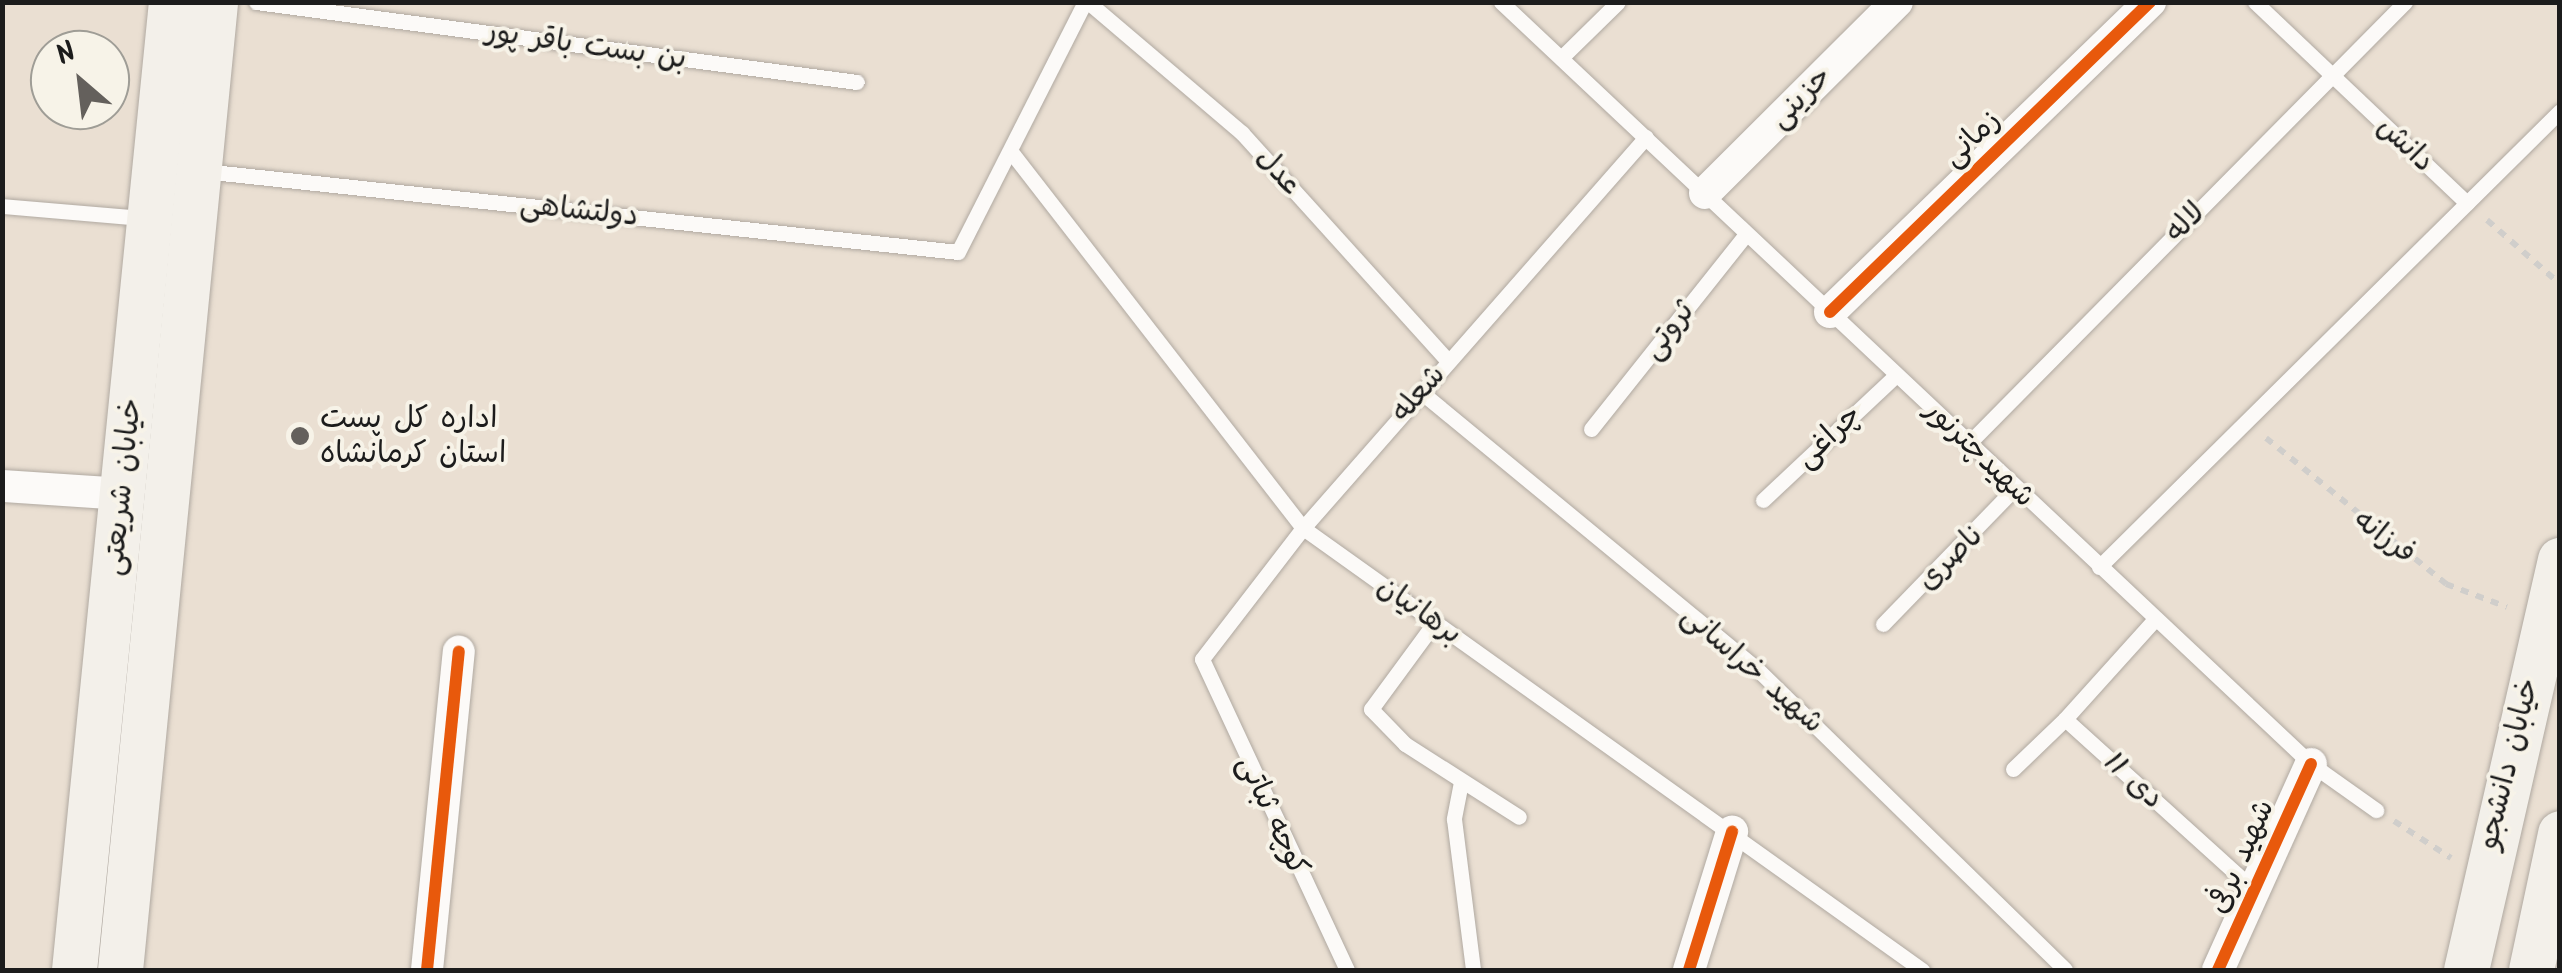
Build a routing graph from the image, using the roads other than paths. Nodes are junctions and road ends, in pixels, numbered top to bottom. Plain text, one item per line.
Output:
1 (171, 2) edge
2 (215, 2) edge
3 (256, 2) edge
4 (1086, 2) edge
5 (1501, 2) edge
6 (1618, 2) edge
7 (1898, 2) edge
8 (2150, 2) edge
9 (2255, 2) edge
10 (2405, 2) edge
11 (1563, 56) junction
12 (2331, 77) junction
13 (857, 82) dead end
14 (2560, 111) edge
15 (1646, 137) junction
16 (1012, 152) junction
17 (200, 170) junction
18 (1704, 193) junction
19 (2467, 202) junction
20 (2, 206) edge
21 (149, 218) junction
22 (1746, 234) junction
23 (1830, 312) junction
24 (1448, 361) junction
25 (1896, 374) junction
26 (1420, 392) junction
27 (1592, 429) dead end
28 (1968, 444) junction
29 (2, 486) edge
30 (2014, 489) junction
31 (123, 494) junction
32 (1762, 500) dead end
33 (1304, 528) junction
34 (2560, 560) edge
35 (2099, 566) junction
36 (2155, 619) junction
37 (1435, 622) junction
38 (1883, 624) dead end
39 (458, 652) dead end
40 (1202, 658) joint
41 (2065, 720) junction
42 (2311, 764) junction
43 (2013, 769) dead end
44 (1462, 782) junction
45 (2376, 810) road end
46 (1519, 817) dead end
47 (1732, 832) junction
48 (2560, 832) edge
49 (2254, 890) junction
50 (74, 970) edge
51 (120, 970) edge
52 (427, 970) edge
53 (1347, 970) edge
54 (1473, 970) edge
55 (1689, 970) edge
56 (1922, 970) edge
57 (2064, 970) edge
58 (2218, 970) edge
59 (2466, 970) edge
60 (2531, 970) edge

1 - 21 main road, خیابان شریعتی
2 - 17 main road, خیابان شریعتی
3 - 13 lane, بن بست باقر پور
4 - 16 lane
4 - 24 lane, عدل
5 - 11 lane, شهیدچترنور
6 - 11 lane
7 - 18 street, حزینی
8 - 23 street, زمانی
9 - 12 lane, دانش
10 - 12 lane, لاله
11 - 15 lane, شهیدچترنور
12 - 19 lane, دانش
12 - 28 lane, لاله
14 - 19 lane
15 - 18 lane, شهیدچترنور
15 - 24 lane, شعله
16 - 17 lane, دولتشاهی
16 - 33 lane, برهانیان
17 - 51 main road, خیابان شریعتی
18 - 22 lane, شهیدچترنور
19 - 35 lane
20 - 21 lane
21 - 31 main road, خیابان شریعتی
22 - 23 lane, شهیدچترنور
22 - 27 lane, ثروتی
23 - 25 lane, شهیدچترنور
24 - 26 lane, شعله
25 - 28 lane, شهیدچترنور
25 - 32 lane, چراغی
26 - 33 lane, شعله
26 - 57 lane, شهید خراسانی
28 - 30 lane, شهیدچترنور
29 - 31 street
30 - 35 lane, شهیدچترنور
30 - 38 lane, ناصری
31 - 50 main road, خیابان شریعتی
33 - 37 lane, برهانیان
33 - 40 lane, شعله
34 - 59 main road, خیابان دانشجو
35 - 36 lane, شهیدچترنور
36 - 41 lane
36 - 42 lane, شهیدچترنور
37 - 44 lane
37 - 47 lane, برهانیان
39 - 52 street
40 - 53 lane, کوچه ثباتی
41 - 43 lane
41 - 49 lane, 11 دی
42 - 45 lane, شهیدچترنور
42 - 49 street, شهید برفی
44 - 46 lane
44 - 54 lane
47 - 55 street
47 - 56 lane, برهانیان
48 - 60 main road
49 - 58 street, شهید برفی

